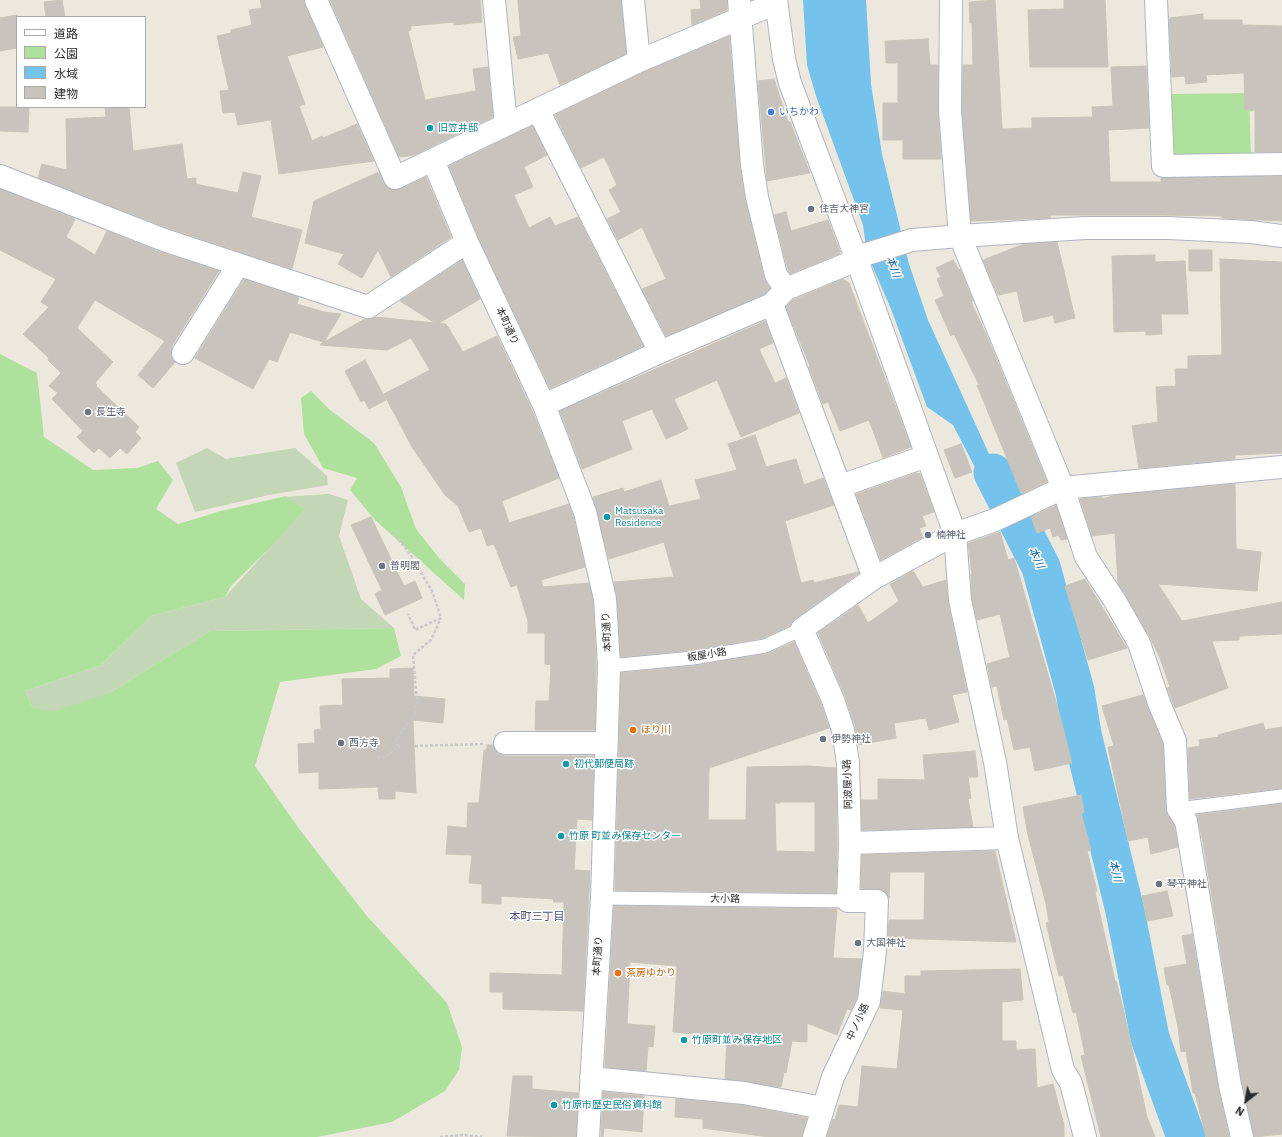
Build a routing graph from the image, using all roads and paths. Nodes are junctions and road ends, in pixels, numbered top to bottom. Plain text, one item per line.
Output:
1 (316, 0) edge
2 (494, 0) edge
3 (633, 0) edge
4 (951, 0) edge
5 (1156, 0) edge
6 (776, 1) edge
7 (740, 10) edge
8 (639, 61) junction
9 (538, 110) junction
10 (506, 125) junction
11 (433, 160) junction
12 (1282, 164) edge
13 (0, 176) edge
14 (960, 236) junction
15 (1282, 236) edge
16 (467, 242) junction
17 (862, 257) junction
18 (238, 265) junction
19 (779, 297) junction
20 (660, 352) junction
21 (183, 354) dead end
22 (544, 405) junction
23 (927, 456) junction
24 (1282, 467) edge
25 (840, 486) junction
26 (1063, 488) junction
27 (392, 532) dead end
28 (955, 534) junction
29 (874, 578) junction
30 (408, 614) dead end
31 (441, 618) junction
32 (802, 629) junction
33 (609, 666) junction
34 (505, 743) joint
35 (606, 743) junction
36 (402, 746) dead end
37 (415, 746) dead end
38 (396, 747) junction
39 (377, 758) dead end
40 (1282, 796) edge
41 (1178, 809) junction
42 (1007, 838) junction
43 (850, 843) junction
44 (602, 898) junction
45 (848, 901) junction
46 (591, 1078) junction
47 (822, 1108) junction
48 (440, 1137) edge
49 (482, 1137) edge
50 (588, 1137) edge
51 (814, 1137) edge
52 (1084, 1137) edge
53 (1242, 1137) edge

1 - 11 street
2 - 10 street
3 - 8 street
4 - 14 street
5 - 12 street
6 - 7 street
6 - 17 street
7 - 8 street
7 - 19 street
8 - 9 street
9 - 10 street
9 - 20 street
10 - 11 street
11 - 16 street, 本町通り
13 - 18 street
14 - 15 street
14 - 17 street
14 - 26 street
16 - 18 street
16 - 22 street, 本町通り
17 - 19 street
17 - 23 street
18 - 21 street
19 - 20 street
19 - 25 street
20 - 22 street
22 - 33 street, 本町通り
23 - 25 street
23 - 28 street
24 - 26 street
25 - 29 street
26 - 28 street
26 - 41 street
27 - 31 path
28 - 29 street
28 - 42 street
29 - 32 street
30 - 31 path
31 - 38 path
32 - 33 lane, 板屋小路
32 - 43 street, 阿波屋小路
33 - 35 street, 本町通り
34 - 35 street
34 - 37 path
35 - 44 street, 本町通り
36 - 38 path
38 - 39 path
40 - 41 lane
41 - 53 street
42 - 43 street
42 - 52 street
43 - 45 street, 阿波屋小路
44 - 45 lane, 大小路
44 - 46 street, 本町通り
45 - 47 street, 中ノ小路
46 - 47 street
46 - 50 street, 本町通り
47 - 51 street, 中ノ小路
48 - 49 path

